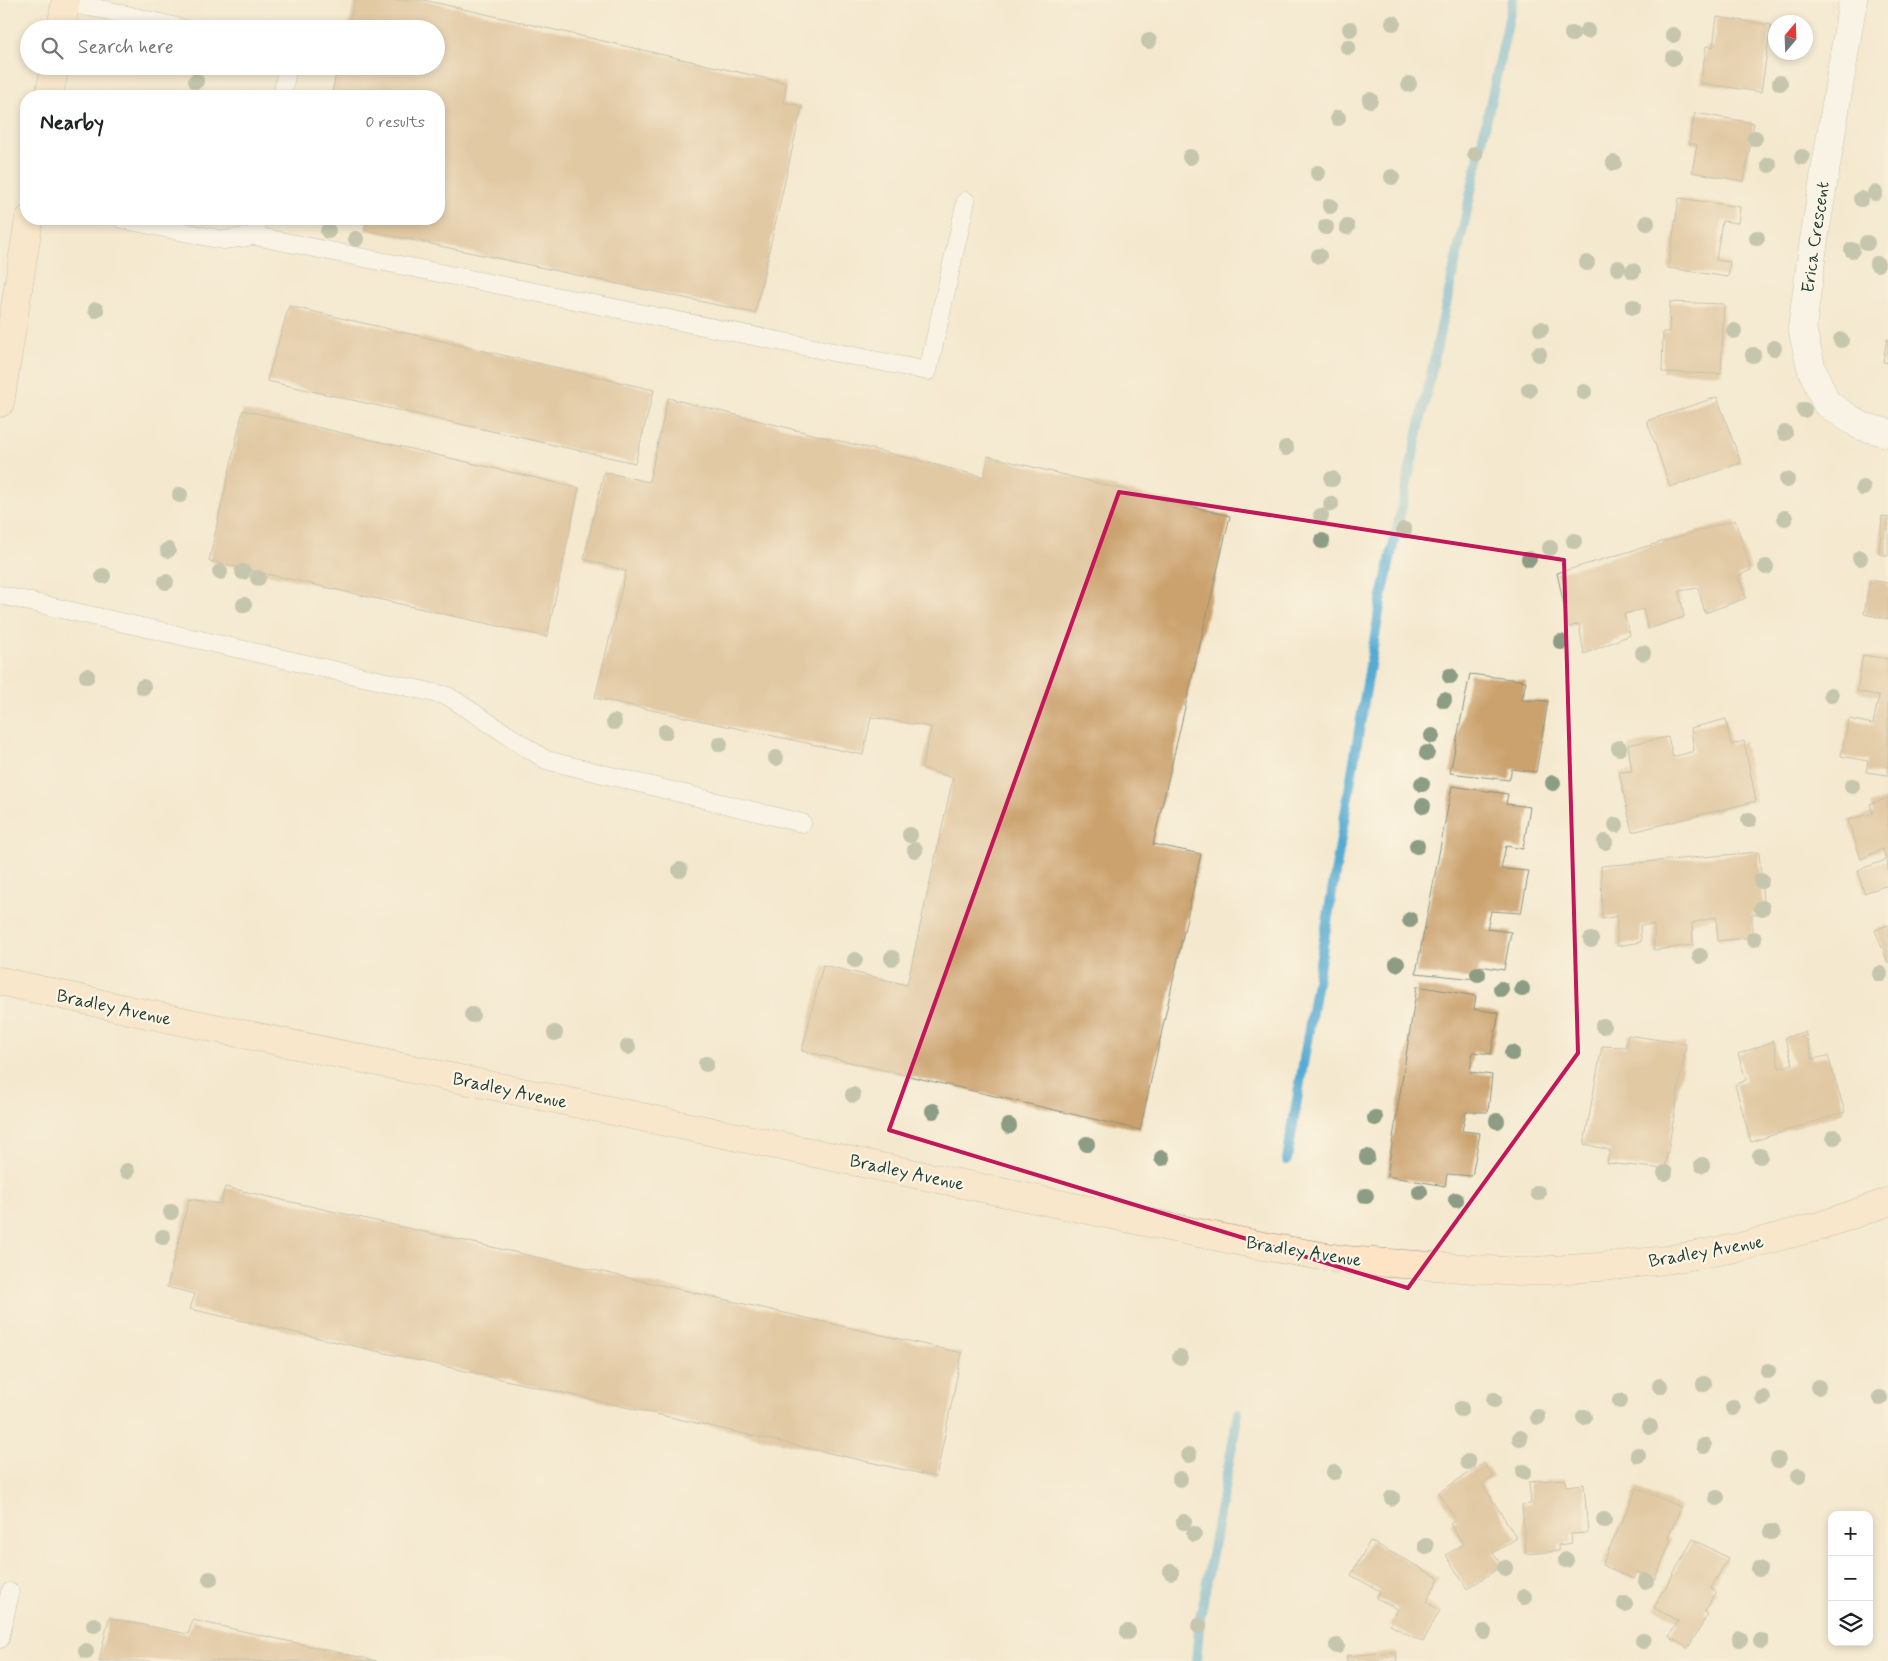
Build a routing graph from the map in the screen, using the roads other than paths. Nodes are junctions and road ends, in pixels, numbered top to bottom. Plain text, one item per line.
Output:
1 (1853, 0) edge
2 (64, 11) edge
3 (148, 20) edge
4 (53, 75) edge
5 (286, 75) edge
6 (51, 90) edge
7 (283, 90) edge
8 (966, 201) dead end
9 (28, 225) edge
10 (149, 225) edge
11 (257, 227) edge
12 (0, 403) edge
13 (1888, 433) edge
14 (0, 595) edge
15 (802, 823) dead end
16 (0, 982) edge
17 (1888, 1202) edge
18 (1888, 1216) edge
19 (1820, 1226) junction
20 (10, 1592) dead end
21 (0, 1638) edge

1 - 13 street, Erica Crescent
2 - 3 lane
4 - 6 main road
5 - 7 lane
8 - 11 lane
9 - 12 main road
10 - 11 lane
14 - 15 lane
16 - 19 main road, Bradley Avenue
17 - 19 main road, Bradley Avenue
18 - 19 main road, Bradley Avenue
20 - 21 lane

